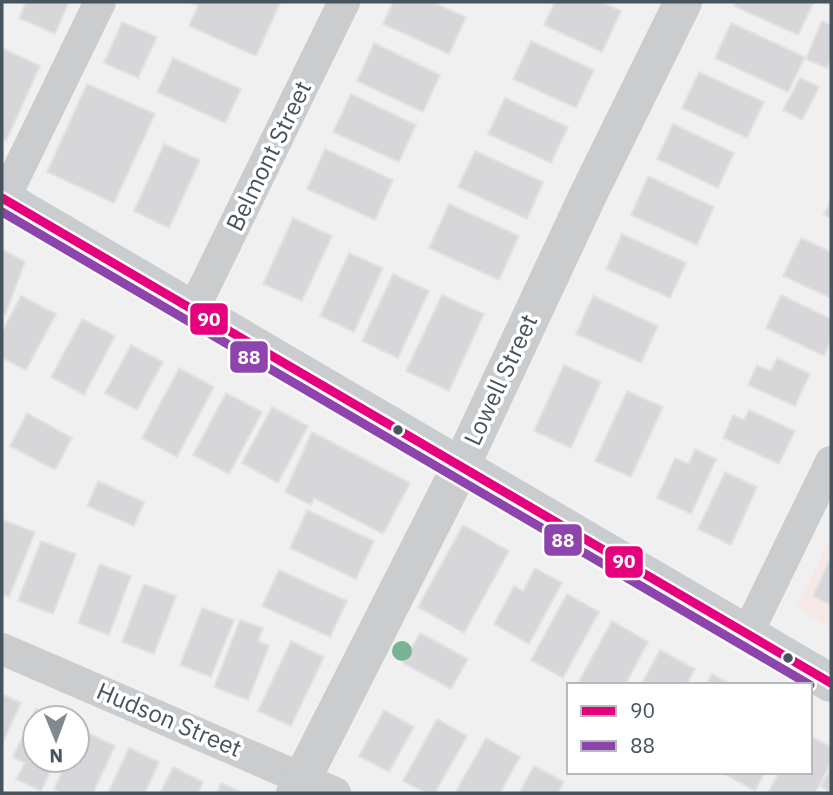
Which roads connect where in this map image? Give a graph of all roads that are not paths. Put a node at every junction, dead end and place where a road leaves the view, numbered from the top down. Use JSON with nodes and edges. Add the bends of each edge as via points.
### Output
{"nodes":[{"id":1,"x":100,"y":2,"type":"edge"},
{"id":2,"x":344,"y":2,"type":"edge"},
{"id":3,"x":683,"y":2,"type":"edge"},
{"id":4,"x":3,"y":198,"type":"edge"},
{"id":5,"x":193,"y":310,"type":"junction"},
{"id":6,"x":831,"y":462,"type":"edge"},
{"id":7,"x":461,"y":466,"type":"junction"},
{"id":8,"x":747,"y":634,"type":"junction"},
{"id":9,"x":2,"y":649,"type":"edge"},
{"id":10,"x":831,"y":683,"type":"edge"},
{"id":11,"x":311,"y":788,"type":"edge"}],
"edges":[{"from":1,"to":4,"type":"street"},
{"from":2,"to":5,"type":"street","name":"Belmont Street"},
{"from":3,"to":7,"type":"street","name":"Lowell Street"},
{"from":4,"to":5,"type":"main road"},
{"from":5,"to":7,"type":"main road"},
{"from":6,"to":8,"type":"street"},
{"from":7,"to":8,"type":"main road"},
{"from":7,"to":11,"type":"street","name":"Lowell Street"},
{"from":8,"to":10,"type":"main road"},
{"from":9,"to":11,"type":"street","name":"Hudson Street"}]}
